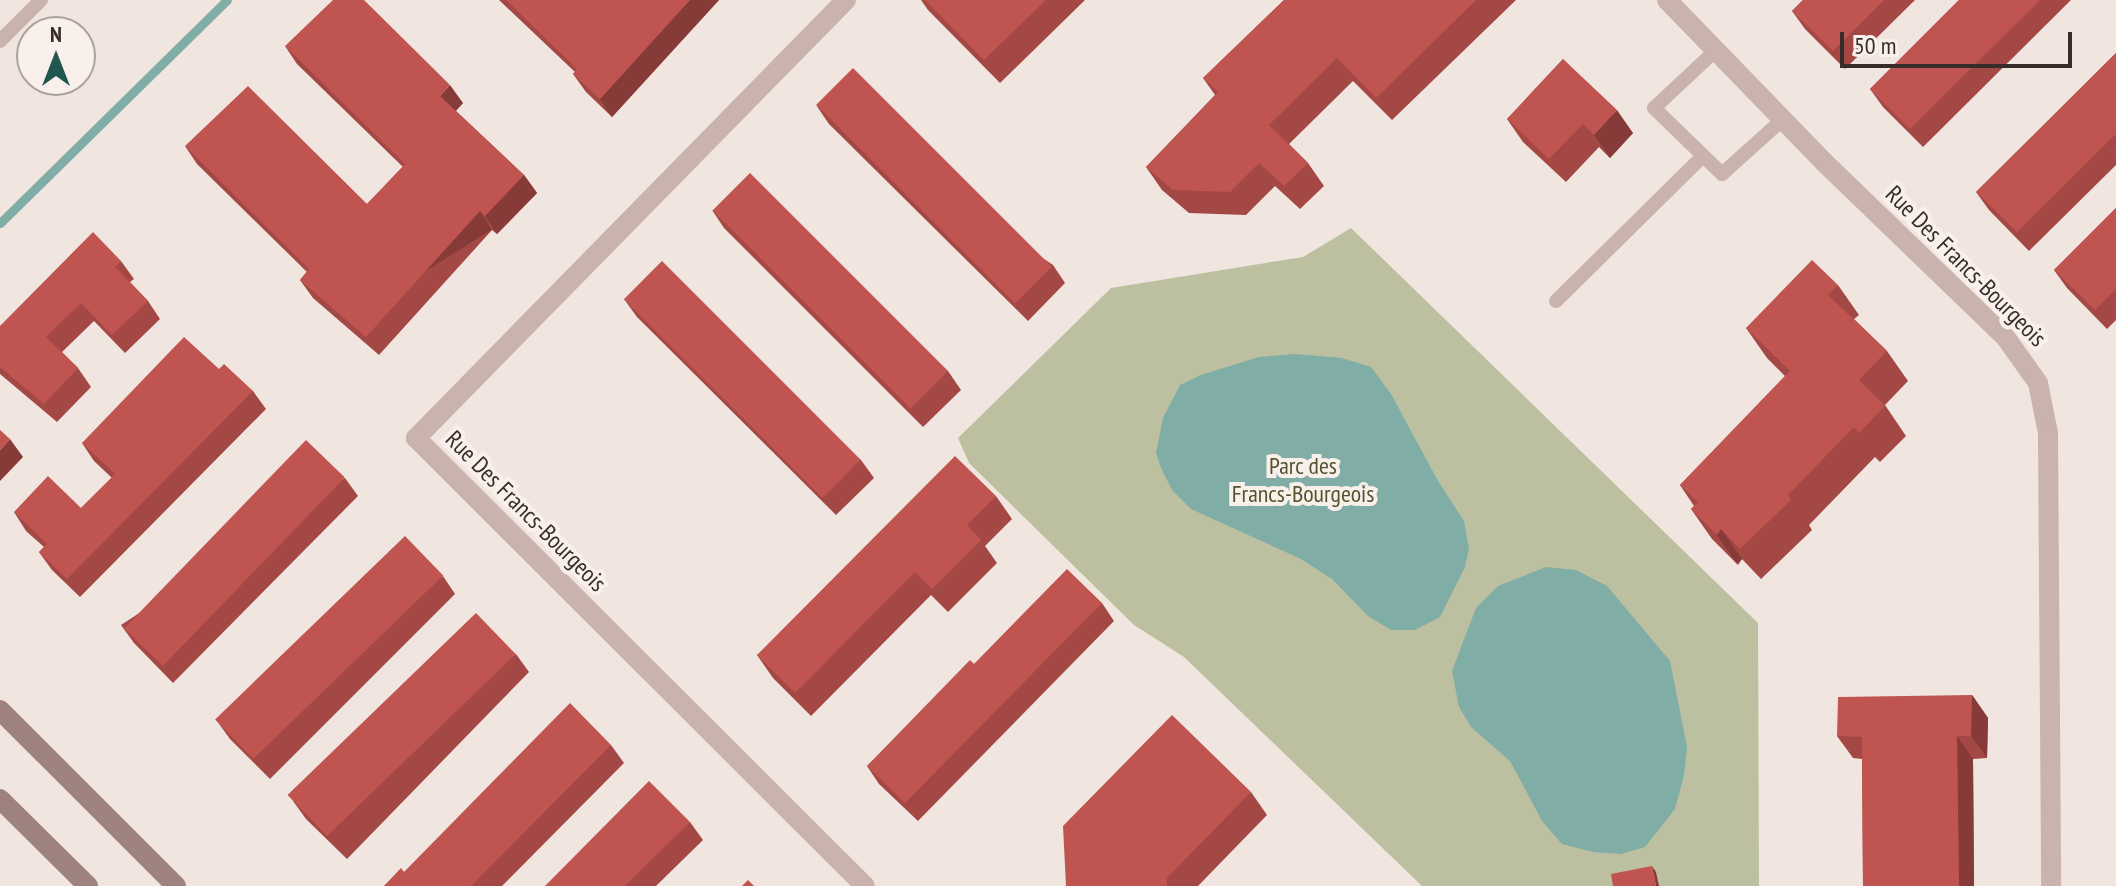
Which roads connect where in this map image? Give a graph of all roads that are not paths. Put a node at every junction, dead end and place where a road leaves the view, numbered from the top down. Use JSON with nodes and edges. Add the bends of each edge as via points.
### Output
{"nodes":[{"id":1,"x":41,"y":0,"type":"edge"},
{"id":2,"x":846,"y":0,"type":"edge"},
{"id":3,"x":1667,"y":0,"type":"edge"},
{"id":4,"x":0,"y":41,"type":"edge"},
{"id":5,"x":1716,"y":50,"type":"junction"},
{"id":6,"x":1783,"y":119,"type":"junction"},
{"id":7,"x":1703,"y":156,"type":"junction"},
{"id":8,"x":1556,"y":301,"type":"dead end"},
{"id":9,"x":0,"y":710,"type":"edge"},
{"id":10,"x":0,"y":799,"type":"edge"},
{"id":11,"x":88,"y":886,"type":"edge"},
{"id":12,"x":176,"y":886,"type":"edge"},
{"id":13,"x":865,"y":886,"type":"edge"},
{"id":14,"x":2051,"y":886,"type":"edge"}],
"edges":[{"from":1,"to":4,"type":"lane"},
{"from":2,"to":13,"type":"street","name":"Rue Des Francs-Bourgeois","via":[[416,438]]},
{"from":3,"to":5,"type":"street","name":"Rue Des Francs-Bourgeois"},
{"from":5,"to":6,"type":"street","name":"Rue Des Francs-Bourgeois"},
{"from":5,"to":7,"type":"lane","via":[[1654,108]]},
{"from":6,"to":7,"type":"lane","via":[[1722,174]]},
{"from":6,"to":14,"type":"street","name":"Rue Des Francs-Bourgeois","via":[[2006,338],[2031,368],[2044,397],[2049,452]]},
{"from":7,"to":8,"type":"lane"},
{"from":9,"to":12,"type":"street"},
{"from":10,"to":11,"type":"street"}]}
